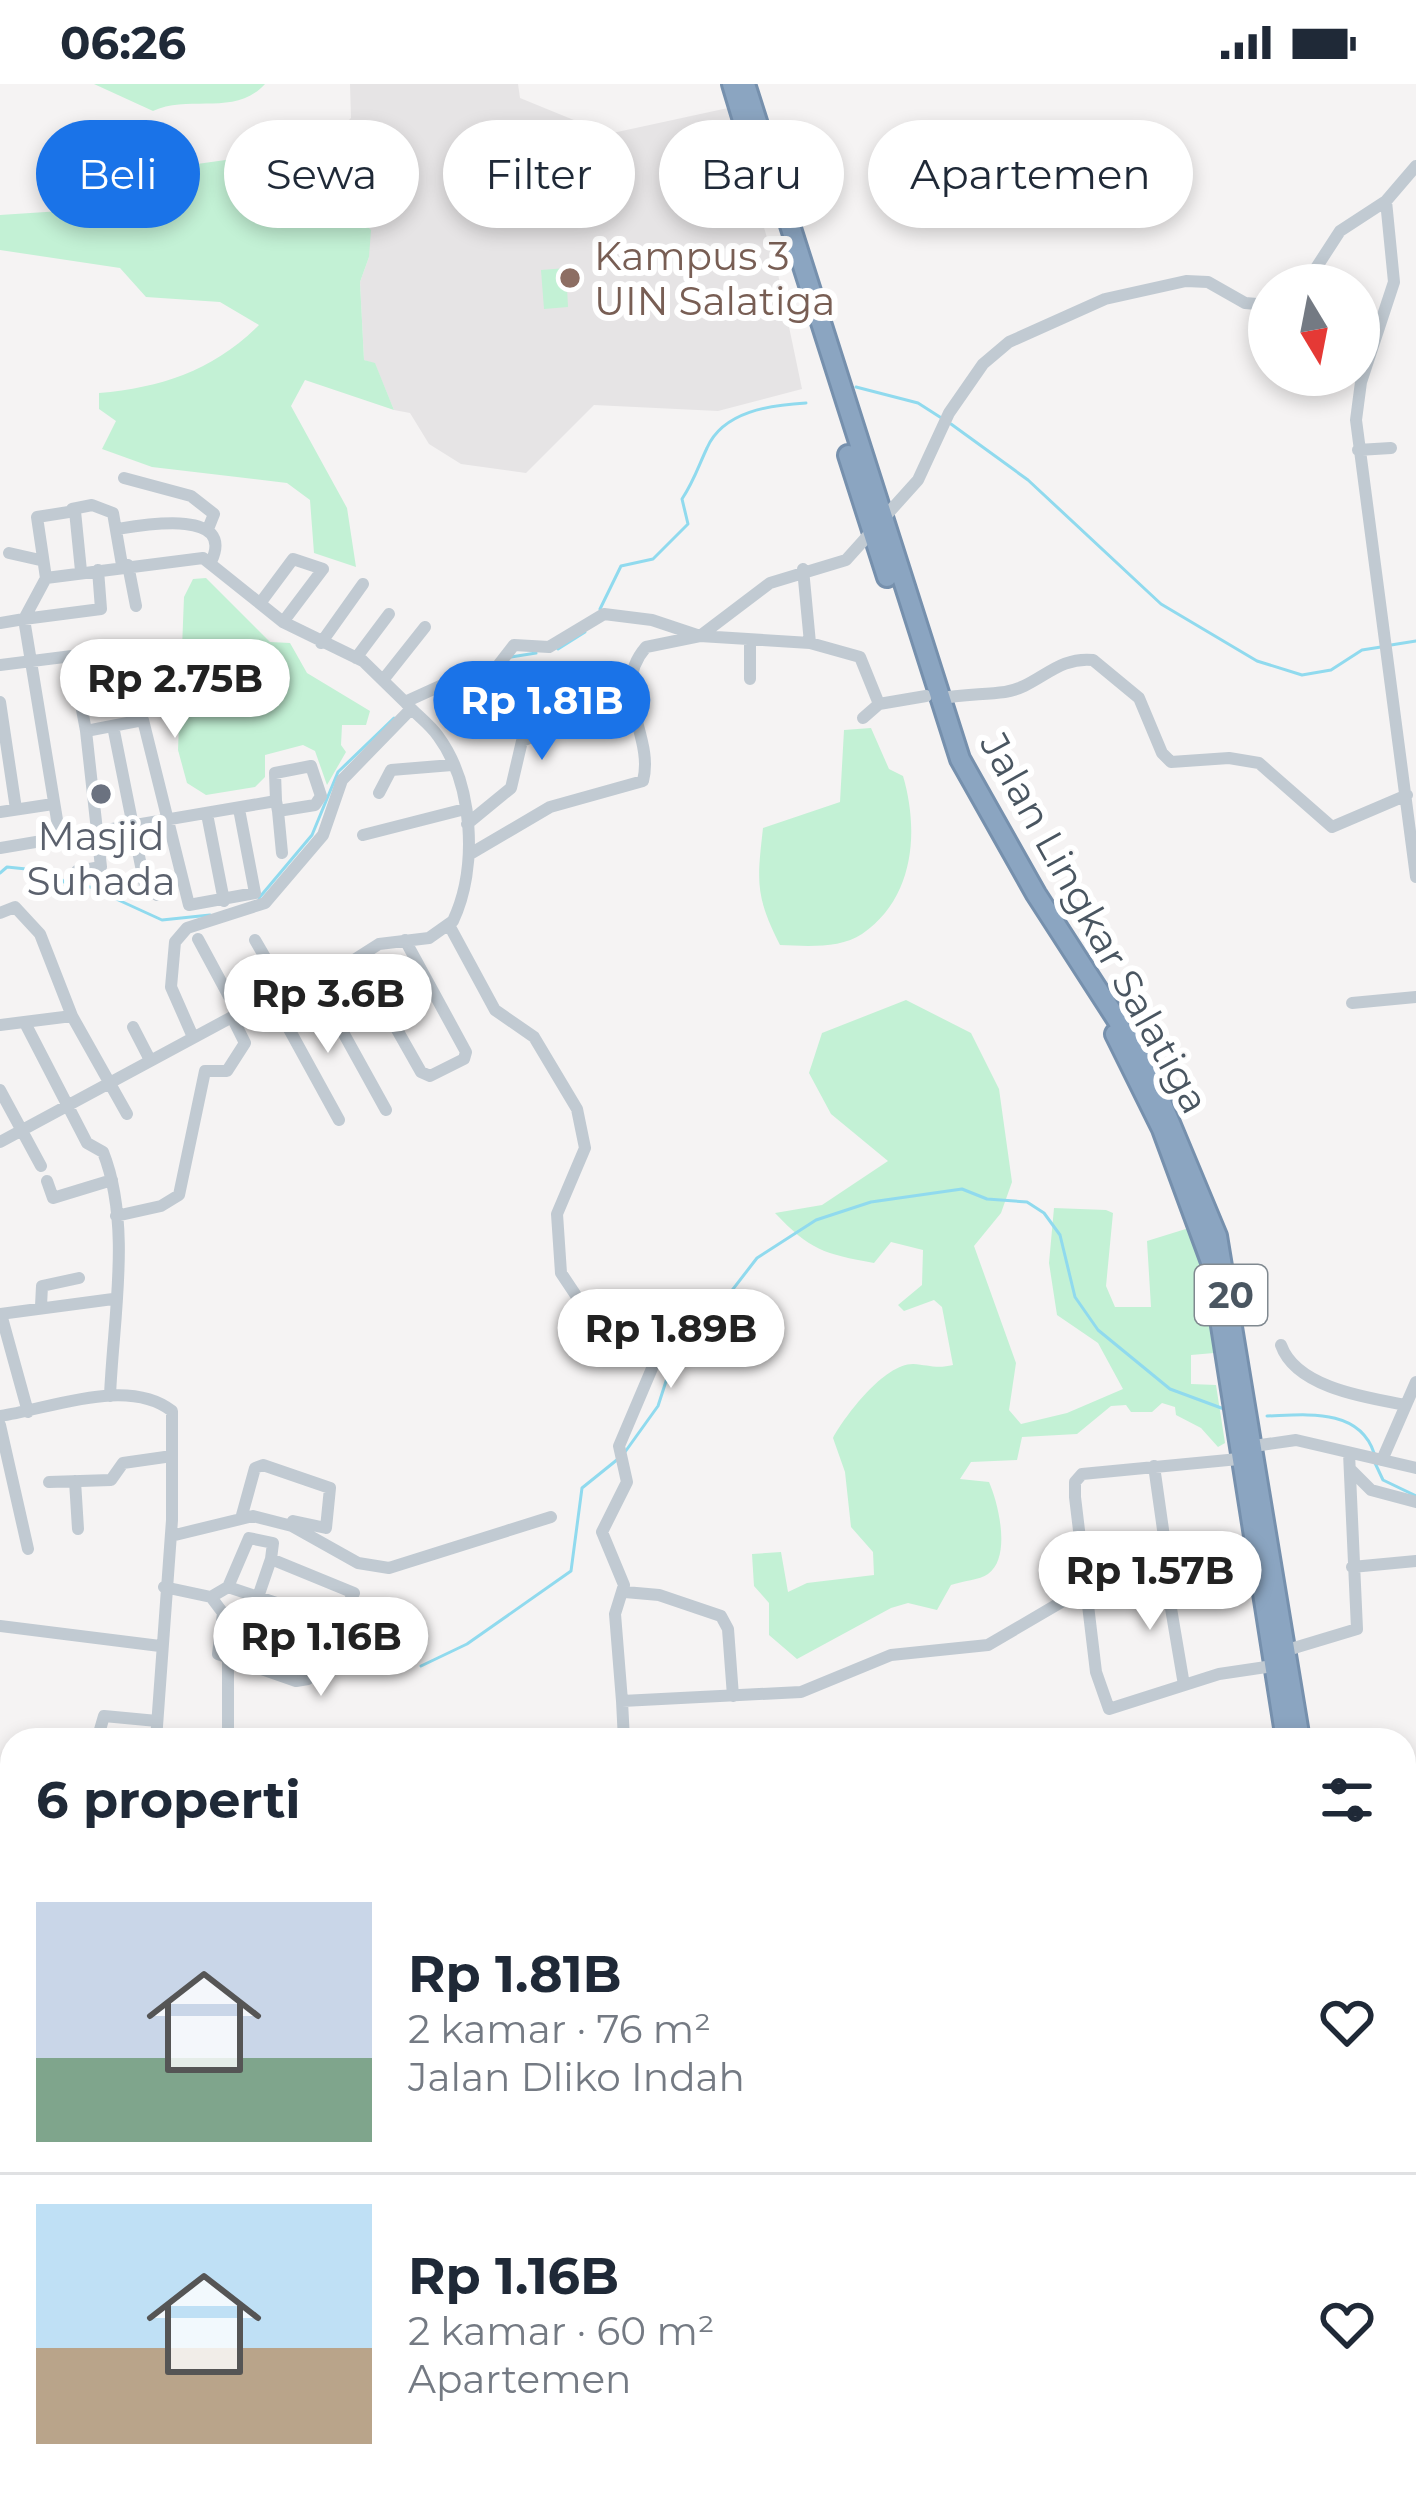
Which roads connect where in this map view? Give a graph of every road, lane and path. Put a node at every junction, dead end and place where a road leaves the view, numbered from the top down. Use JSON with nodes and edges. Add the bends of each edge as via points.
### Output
{"nodes":[{"id":1,"x":732,"y":84,"type":"edge"},
{"id":2,"x":745,"y":84,"type":"edge"},
{"id":3,"x":1416,"y":166,"type":"edge"},
{"id":4,"x":1386,"y":201,"type":"junction"},
{"id":5,"x":1319,"y":264,"type":"edge"},
{"id":6,"x":1248,"y":303,"type":"edge"},
{"id":7,"x":1391,"y":448,"type":"dead end"},
{"id":8,"x":1358,"y":450,"type":"junction"},
{"id":9,"x":124,"y":478,"type":"dead end"},
{"id":10,"x":72,"y":509,"type":"junction"},
{"id":11,"x":876,"y":526,"type":"junction"},
{"id":12,"x":117,"y":529,"type":"junction"},
{"id":13,"x":208,"y":530,"type":"junction"},
{"id":14,"x":9,"y":553,"type":"dead end"},
{"id":15,"x":40,"y":560,"type":"junction"},
{"id":16,"x":211,"y":562,"type":"junction"},
{"id":17,"x":125,"y":565,"type":"junction"},
{"id":18,"x":803,"y":569,"type":"junction"},
{"id":19,"x":98,"y":571,"type":"junction"},
{"id":20,"x":81,"y":572,"type":"junction"},
{"id":21,"x":46,"y":578,"type":"junction"},
{"id":22,"x":363,"y":584,"type":"dead end"},
{"id":23,"x":261,"y":602,"type":"junction"},
{"id":24,"x":136,"y":606,"type":"dead end"},
{"id":25,"x":389,"y":614,"type":"dead end"},
{"id":26,"x":24,"y":619,"type":"junction"},
{"id":27,"x":283,"y":622,"type":"junction"},
{"id":28,"x":0,"y":623,"type":"edge"},
{"id":29,"x":424,"y":627,"type":"dead end"},
{"id":30,"x":700,"y":636,"type":"junction"},
{"id":31,"x":750,"y":640,"type":"junction"},
{"id":32,"x":321,"y":643,"type":"junction"},
{"id":33,"x":810,"y":643,"type":"junction"},
{"id":34,"x":356,"y":658,"type":"junction"},
{"id":35,"x":31,"y":660,"type":"junction"},
{"id":36,"x":0,"y":665,"type":"edge"},
{"id":37,"x":383,"y":680,"type":"junction"},
{"id":38,"x":750,"y":680,"type":"dead end"},
{"id":39,"x":932,"y":698,"type":"junction"},
{"id":40,"x":627,"y":701,"type":"junction"},
{"id":41,"x":0,"y":702,"type":"edge"},
{"id":42,"x":879,"y":704,"type":"junction"},
{"id":43,"x":408,"y":705,"type":"junction"},
{"id":44,"x":863,"y":718,"type":"dead end"},
{"id":45,"x":113,"y":726,"type":"junction"},
{"id":46,"x":86,"y":731,"type":"junction"},
{"id":47,"x":452,"y":765,"type":"junction"},
{"id":48,"x":379,"y":793,"type":"dead end"},
{"id":49,"x":1407,"y":795,"type":"junction"},
{"id":50,"x":53,"y":803,"type":"junction"},
{"id":51,"x":277,"y":806,"type":"junction"},
{"id":52,"x":16,"y":809,"type":"junction"},
{"id":53,"x":239,"y":809,"type":"junction"},
{"id":54,"x":0,"y":812,"type":"edge"},
{"id":55,"x":207,"y":814,"type":"junction"},
{"id":56,"x":466,"y":816,"type":"junction"},
{"id":57,"x":169,"y":820,"type":"junction"},
{"id":58,"x":136,"y":825,"type":"junction"},
{"id":59,"x":97,"y":832,"type":"junction"},
{"id":60,"x":363,"y":835,"type":"dead end"},
{"id":61,"x":59,"y":838,"type":"junction"},
{"id":62,"x":0,"y":848,"type":"edge"},
{"id":63,"x":282,"y":853,"type":"dead end"},
{"id":64,"x":470,"y":854,"type":"junction"},
{"id":65,"x":77,"y":871,"type":"dead end"},
{"id":66,"x":1416,"y":877,"type":"edge"},
{"id":67,"x":158,"y":895,"type":"dead end"},
{"id":68,"x":224,"y":901,"type":"junction"},
{"id":69,"x":3,"y":910,"type":"edge"},
{"id":70,"x":187,"y":920,"type":"junction"},
{"id":71,"x":449,"y":926,"type":"junction"},
{"id":72,"x":255,"y":940,"type":"dead end"},
{"id":73,"x":405,"y":940,"type":"junction"},
{"id":74,"x":357,"y":959,"type":"junction"},
{"id":75,"x":313,"y":978,"type":"junction"},
{"id":76,"x":278,"y":994,"type":"junction"},
{"id":77,"x":1416,"y":997,"type":"edge"},
{"id":78,"x":1352,"y":1003,"type":"dead end"},
{"id":79,"x":72,"y":1016,"type":"junction"},
{"id":80,"x":235,"y":1016,"type":"junction"},
{"id":81,"x":25,"y":1023,"type":"junction"},
{"id":82,"x":0,"y":1025,"type":"edge"},
{"id":83,"x":134,"y":1027,"type":"dead end"},
{"id":84,"x":193,"y":1037,"type":"junction"},
{"id":85,"x":150,"y":1060,"type":"junction"},
{"id":86,"x":110,"y":1082,"type":"junction"},
{"id":87,"x":0,"y":1090,"type":"edge"},
{"id":88,"x":67,"y":1105,"type":"junction"},
{"id":89,"x":386,"y":1110,"type":"dead end"},
{"id":90,"x":127,"y":1114,"type":"dead end"},
{"id":91,"x":339,"y":1120,"type":"dead end"},
{"id":92,"x":22,"y":1130,"type":"junction"},
{"id":93,"x":0,"y":1142,"type":"edge"},
{"id":94,"x":41,"y":1166,"type":"dead end"},
{"id":95,"x":112,"y":1180,"type":"junction"},
{"id":96,"x":47,"y":1181,"type":"dead end"},
{"id":97,"x":116,"y":1216,"type":"junction"},
{"id":98,"x":80,"y":1278,"type":"dead end"},
{"id":99,"x":113,"y":1299,"type":"junction"},
{"id":100,"x":41,"y":1306,"type":"junction"},
{"id":101,"x":1,"y":1314,"type":"edge"},
{"id":102,"x":1282,"y":1345,"type":"dead end"},
{"id":103,"x":1416,"y":1382,"type":"edge"},
{"id":104,"x":110,"y":1396,"type":"junction"},
{"id":105,"x":1406,"y":1405,"type":"junction"},
{"id":106,"x":28,"y":1412,"type":"junction"},
{"id":107,"x":0,"y":1420,"type":"edge"},
{"id":108,"x":1349,"y":1453,"type":"junction"},
{"id":109,"x":1250,"y":1454,"type":"junction"},
{"id":110,"x":172,"y":1456,"type":"junction"},
{"id":111,"x":1376,"y":1459,"type":"junction"},
{"id":112,"x":1154,"y":1466,"type":"junction"},
{"id":113,"x":1350,"y":1468,"type":"junction"},
{"id":114,"x":1416,"y":1468,"type":"edge"},
{"id":115,"x":75,"y":1481,"type":"junction"},
{"id":116,"x":49,"y":1482,"type":"dead end"},
{"id":117,"x":1416,"y":1502,"type":"edge"},
{"id":118,"x":244,"y":1512,"type":"junction"},
{"id":119,"x":551,"y":1517,"type":"dead end"},
{"id":120,"x":78,"y":1529,"type":"dead end"},
{"id":121,"x":171,"y":1535,"type":"junction"},
{"id":122,"x":28,"y":1549,"type":"dead end"},
{"id":123,"x":271,"y":1558,"type":"junction"},
{"id":124,"x":1256,"y":1558,"type":"junction"},
{"id":125,"x":1416,"y":1561,"type":"edge"},
{"id":126,"x":1352,"y":1567,"type":"junction"},
{"id":127,"x":1167,"y":1573,"type":"junction"},
{"id":128,"x":164,"y":1587,"type":"junction"},
{"id":129,"x":228,"y":1587,"type":"junction"},
{"id":130,"x":1087,"y":1587,"type":"junction"},
{"id":131,"x":625,"y":1592,"type":"junction"},
{"id":132,"x":259,"y":1594,"type":"junction"},
{"id":133,"x":211,"y":1598,"type":"junction"},
{"id":134,"x":223,"y":1613,"type":"junction"},
{"id":135,"x":0,"y":1626,"type":"edge"},
{"id":136,"x":160,"y":1646,"type":"junction"},
{"id":137,"x":228,"y":1658,"type":"junction"},
{"id":138,"x":1278,"y":1659,"type":"junction"},
{"id":139,"x":1184,"y":1684,"type":"junction"},
{"id":140,"x":733,"y":1696,"type":"junction"},
{"id":141,"x":622,"y":1701,"type":"junction"},
{"id":142,"x":157,"y":1721,"type":"junction"},
{"id":143,"x":101,"y":1728,"type":"edge"},
{"id":144,"x":157,"y":1728,"type":"edge"},
{"id":145,"x":228,"y":1728,"type":"edge"},
{"id":146,"x":623,"y":1728,"type":"edge"},
{"id":147,"x":1285,"y":1728,"type":"edge"},
{"id":148,"x":1297,"y":1728,"type":"edge"}],
"edges":[{"from":1,"to":11,"type":"highway","name":"Jalan Lingkar Salatiga","number":"20"},
{"from":2,"to":11,"type":"highway","name":"Jalan Lingkar Salatiga","number":"20"},
{"from":3,"to":4,"type":"street"},
{"from":4,"to":5,"type":"street","via":[[1340,231]]},
{"from":4,"to":8,"type":"street","via":[[1394,282],[1361,382]]},
{"from":6,"to":11,"type":"street","via":[[1197,280],[1105,298],[996,350],[949,413],[918,480]]},
{"from":7,"to":8,"type":"street"},
{"from":8,"to":49,"type":"street"},
{"from":9,"to":13,"type":"street","via":[[191,496],[214,514]]},
{"from":10,"to":12,"type":"street","via":[[109,510]]},
{"from":10,"to":15,"type":"street","via":[[38,514]]},
{"from":10,"to":20,"type":"street"},
{"from":11,"to":18,"type":"street","via":[[841,565]]},
{"from":11,"to":39,"type":"highway","name":"Jalan Lingkar Salatiga","number":"20"},
{"from":12,"to":13,"type":"street","via":[[174,521]]},
{"from":12,"to":17,"type":"street"},
{"from":13,"to":16,"type":"street","via":[[216,546]]},
{"from":14,"to":15,"type":"street"},
{"from":15,"to":21,"type":"street"},
{"from":16,"to":17,"type":"street","via":[[191,556]]},
{"from":16,"to":23,"type":"street"},
{"from":17,"to":19,"type":"street"},
{"from":17,"to":24,"type":"street"},
{"from":18,"to":30,"type":"street","via":[[755,592]]},
{"from":18,"to":33,"type":"street"},
{"from":19,"to":20,"type":"street"},
{"from":19,"to":26,"type":"street","via":[[101,609]]},
{"from":20,"to":21,"type":"street"},
{"from":21,"to":26,"type":"street"},
{"from":22,"to":32,"type":"street"},
{"from":23,"to":27,"type":"street"},
{"from":23,"to":27,"type":"street","via":[[293,560],[322,569]]},
{"from":25,"to":34,"type":"street"},
{"from":26,"to":28,"type":"street"},
{"from":26,"to":35,"type":"street"},
{"from":27,"to":32,"type":"street"},
{"from":29,"to":37,"type":"street"},
{"from":30,"to":31,"type":"street"},
{"from":30,"to":40,"type":"street","via":[[646,647]]},
{"from":30,"to":43,"type":"street","via":[[652,620],[594,617],[549,646],[514,645],[490,676],[441,684]]},
{"from":31,"to":33,"type":"street"},
{"from":31,"to":38,"type":"street"},
{"from":32,"to":34,"type":"street"},
{"from":33,"to":42,"type":"street","via":[[860,658]]},
{"from":34,"to":37,"type":"street"},
{"from":35,"to":36,"type":"street"},
{"from":35,"to":46,"type":"street","via":[[74,658]]},
{"from":35,"to":50,"type":"street"},
{"from":37,"to":43,"type":"street"},
{"from":39,"to":42,"type":"street"},
{"from":39,"to":49,"type":"street","via":[[1012,690],[1060,663],[1088,659],[1139,698],[1171,762],[1259,763],[1334,827]]},
{"from":39,"to":109,"type":"highway","name":"Jalan Lingkar Salatiga","number":"20","via":[[982,826],[1122,1035],[1162,1129],[1227,1318]]},
{"from":40,"to":56,"type":"street","via":[[522,741],[511,788]]},
{"from":40,"to":64,"type":"street","via":[[645,748],[642,782],[550,807]]},
{"from":41,"to":52,"type":"street"},
{"from":42,"to":44,"type":"street"},
{"from":43,"to":47,"type":"street"},
{"from":43,"to":70,"type":"street","via":[[342,780],[322,835],[265,903]]},
{"from":45,"to":46,"type":"street"},
{"from":45,"to":57,"type":"street","via":[[143,720]]},
{"from":45,"to":58,"type":"street"},
{"from":46,"to":59,"type":"street"},
{"from":47,"to":48,"type":"street","via":[[391,770]]},
{"from":47,"to":56,"type":"street"},
{"from":49,"to":66,"type":"street"},
{"from":50,"to":52,"type":"street"},
{"from":50,"to":61,"type":"street"},
{"from":51,"to":51,"type":"street","via":[[275,773],[311,766],[320,788],[315,805]]},
{"from":51,"to":53,"type":"street"},
{"from":51,"to":63,"type":"street"},
{"from":52,"to":54,"type":"street"},
{"from":53,"to":55,"type":"street"},
{"from":53,"to":68,"type":"street","via":[[256,890]]},
{"from":55,"to":57,"type":"street"},
{"from":55,"to":68,"type":"street"},
{"from":56,"to":60,"type":"street"},
{"from":56,"to":64,"type":"street"},
{"from":57,"to":58,"type":"street"},
{"from":57,"to":70,"type":"street"},
{"from":58,"to":59,"type":"street"},
{"from":58,"to":67,"type":"street","via":[[146,886]]},
{"from":59,"to":61,"type":"street"},
{"from":59,"to":65,"type":"street","via":[[101,867]]},
{"from":61,"to":62,"type":"street"},
{"from":64,"to":71,"type":"street"},
{"from":68,"to":70,"type":"street"},
{"from":69,"to":79,"type":"street","via":[[15,907],[35,927]]},
{"from":70,"to":80,"type":"street"},
{"from":70,"to":84,"type":"street","via":[[170,984]]},
{"from":71,"to":73,"type":"street"},
{"from":71,"to":131,"type":"street","via":[[496,1010],[534,1036],[575,1102],[585,1148],[557,1214],[561,1273],[584,1312],[635,1342],[653,1368],[621,1456],[626,1484],[602,1532]]},
{"from":72,"to":76,"type":"street"},
{"from":73,"to":74,"type":"street"},
{"from":73,"to":74,"type":"street","via":[[466,1052],[430,1076]]},
{"from":74,"to":75,"type":"street"},
{"from":75,"to":76,"type":"street"},
{"from":75,"to":89,"type":"street"},
{"from":76,"to":80,"type":"street"},
{"from":76,"to":91,"type":"street"},
{"from":77,"to":78,"type":"street"},
{"from":79,"to":81,"type":"street"},
{"from":79,"to":86,"type":"street"},
{"from":80,"to":84,"type":"street"},
{"from":80,"to":97,"type":"street","via":[[245,1043],[227,1071],[205,1071],[178,1195]]},
{"from":81,"to":82,"type":"street"},
{"from":81,"to":88,"type":"street"},
{"from":83,"to":85,"type":"street"},
{"from":84,"to":85,"type":"street"},
{"from":85,"to":86,"type":"street"},
{"from":86,"to":88,"type":"street"},
{"from":86,"to":90,"type":"street"},
{"from":87,"to":92,"type":"street"},
{"from":88,"to":92,"type":"street"},
{"from":88,"to":95,"type":"street","via":[[88,1145],[103,1152]]},
{"from":92,"to":93,"type":"street"},
{"from":92,"to":94,"type":"street"},
{"from":95,"to":96,"type":"street","via":[[53,1198]]},
{"from":95,"to":97,"type":"street"},
{"from":97,"to":99,"type":"street"},
{"from":98,"to":100,"type":"street","via":[[42,1286]]},
{"from":99,"to":100,"type":"street"},
{"from":99,"to":104,"type":"street"},
{"from":100,"to":101,"type":"street"},
{"from":101,"to":106,"type":"street"},
{"from":102,"to":105,"type":"street","via":[[1340,1390]]},
{"from":103,"to":105,"type":"street"},
{"from":104,"to":106,"type":"street"},
{"from":104,"to":110,"type":"street","via":[[171,1409]]},
{"from":105,"to":111,"type":"street"},
{"from":106,"to":107,"type":"street"},
{"from":107,"to":122,"type":"street"},
{"from":108,"to":109,"type":"street","via":[[1297,1440]]},
{"from":108,"to":111,"type":"street"},
{"from":108,"to":113,"type":"street"},
{"from":109,"to":112,"type":"street"},
{"from":109,"to":124,"type":"highway","name":"Jalan Lingkar Salatiga","number":"20"},
{"from":109,"to":138,"type":"highway","name":"Jalan Lingkar Salatiga","number":"20"},
{"from":110,"to":115,"type":"street","via":[[123,1463],[115,1479]]},
{"from":110,"to":121,"type":"street"},
{"from":111,"to":114,"type":"street"},
{"from":112,"to":127,"type":"street"},
{"from":112,"to":130,"type":"street","via":[[1076,1478]]},
{"from":113,"to":117,"type":"street","via":[[1371,1490]]},
{"from":113,"to":126,"type":"street"},
{"from":115,"to":116,"type":"street"},
{"from":115,"to":120,"type":"street"},
{"from":118,"to":118,"type":"street","via":[[324,1529],[331,1490],[259,1465]]},
{"from":118,"to":119,"type":"street","via":[[292,1526],[341,1556],[389,1568]]},
{"from":118,"to":121,"type":"street"},
{"from":121,"to":128,"type":"street"},
{"from":123,"to":129,"type":"street","via":[[273,1544],[246,1539]]},
{"from":123,"to":132,"type":"street"},
{"from":123,"to":132,"type":"street","via":[[354,1593],[337,1622]]},
{"from":124,"to":127,"type":"street"},
{"from":124,"to":138,"type":"highway","name":"Jalan Lingkar Salatiga","number":"20"},
{"from":125,"to":126,"type":"street"},
{"from":126,"to":138,"type":"street","via":[[1354,1633]]},
{"from":127,"to":130,"type":"street"},
{"from":127,"to":139,"type":"street"},
{"from":128,"to":133,"type":"street"},
{"from":128,"to":136,"type":"street"},
{"from":129,"to":132,"type":"street"},
{"from":129,"to":133,"type":"street"},
{"from":130,"to":139,"type":"street","via":[[1108,1709]]},
{"from":130,"to":140,"type":"street","via":[[988,1645],[909,1651],[801,1692]]},
{"from":131,"to":140,"type":"street","via":[[721,1616]]},
{"from":131,"to":141,"type":"street","via":[[615,1615]]},
{"from":133,"to":134,"type":"street"},
{"from":134,"to":137,"type":"street","via":[[215,1651]]},
{"from":134,"to":137,"type":"street","via":[[266,1624],[324,1656],[300,1681]]},
{"from":135,"to":136,"type":"street"},
{"from":136,"to":142,"type":"street"},
{"from":137,"to":145,"type":"street"},
{"from":138,"to":139,"type":"street"},
{"from":138,"to":147,"type":"highway","name":"Jalan Lingkar Salatiga","number":"20"},
{"from":138,"to":148,"type":"highway","name":"Jalan Lingkar Salatiga","number":"20"},
{"from":140,"to":141,"type":"street"},
{"from":141,"to":146,"type":"street"},
{"from":142,"to":143,"type":"street","via":[[104,1717]]},
{"from":142,"to":144,"type":"street"}]}
